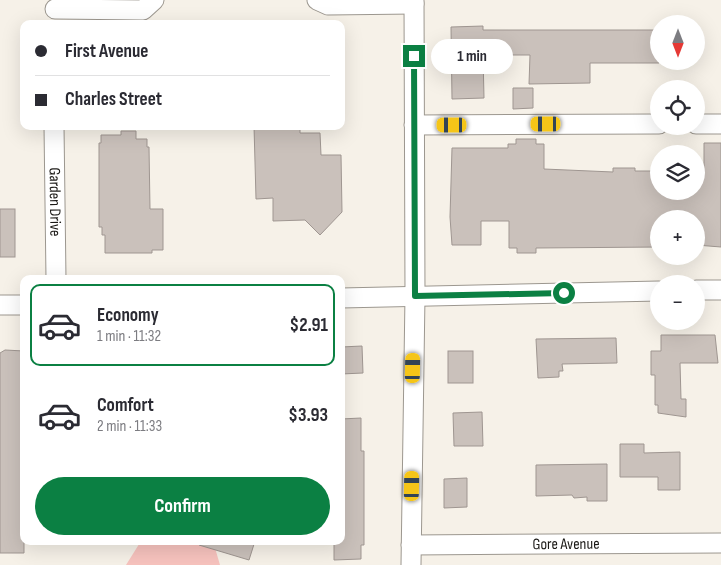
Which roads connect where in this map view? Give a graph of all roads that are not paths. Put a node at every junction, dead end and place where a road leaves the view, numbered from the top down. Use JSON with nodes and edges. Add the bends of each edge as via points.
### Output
{"nodes":[{"id":1,"x":154,"y":0,"type":"edge"},
{"id":2,"x":316,"y":0,"type":"edge"},
{"id":3,"x":414,"y":2,"type":"edge"},
{"id":4,"x":55,"y":11,"type":"edge"},
{"id":5,"x":650,"y":124,"type":"edge"},
{"id":6,"x":705,"y":124,"type":"edge"},
{"id":7,"x":721,"y":124,"type":"edge"},
{"id":8,"x":414,"y":125,"type":"junction"},
{"id":9,"x":54,"y":130,"type":"edge"},
{"id":10,"x":56,"y":275,"type":"edge"},
{"id":11,"x":705,"y":290,"type":"edge"},
{"id":12,"x":721,"y":290,"type":"edge"},
{"id":13,"x":650,"y":291,"type":"edge"},
{"id":14,"x":415,"y":296,"type":"junction"},
{"id":15,"x":345,"y":298,"type":"edge"},
{"id":16,"x":0,"y":305,"type":"edge"},
{"id":17,"x":20,"y":305,"type":"edge"},
{"id":18,"x":721,"y":542,"type":"edge"},
{"id":19,"x":411,"y":545,"type":"junction"},
{"id":20,"x":412,"y":565,"type":"edge"}],
"edges":[{"from":1,"to":4,"type":"street","via":[[143,10]]},
{"from":2,"to":3,"type":"street","via":[[328,5]]},
{"from":3,"to":8,"type":"street"},
{"from":5,"to":8,"type":"street"},
{"from":6,"to":7,"type":"street"},
{"from":8,"to":14,"type":"street"},
{"from":9,"to":10,"type":"street","name":"Garden Drive"},
{"from":11,"to":12,"type":"street"},
{"from":13,"to":14,"type":"street"},
{"from":14,"to":15,"type":"street"},
{"from":14,"to":19,"type":"street"},
{"from":16,"to":17,"type":"street"},
{"from":18,"to":19,"type":"street","name":"Gore Avenue"},
{"from":19,"to":20,"type":"street"}]}
